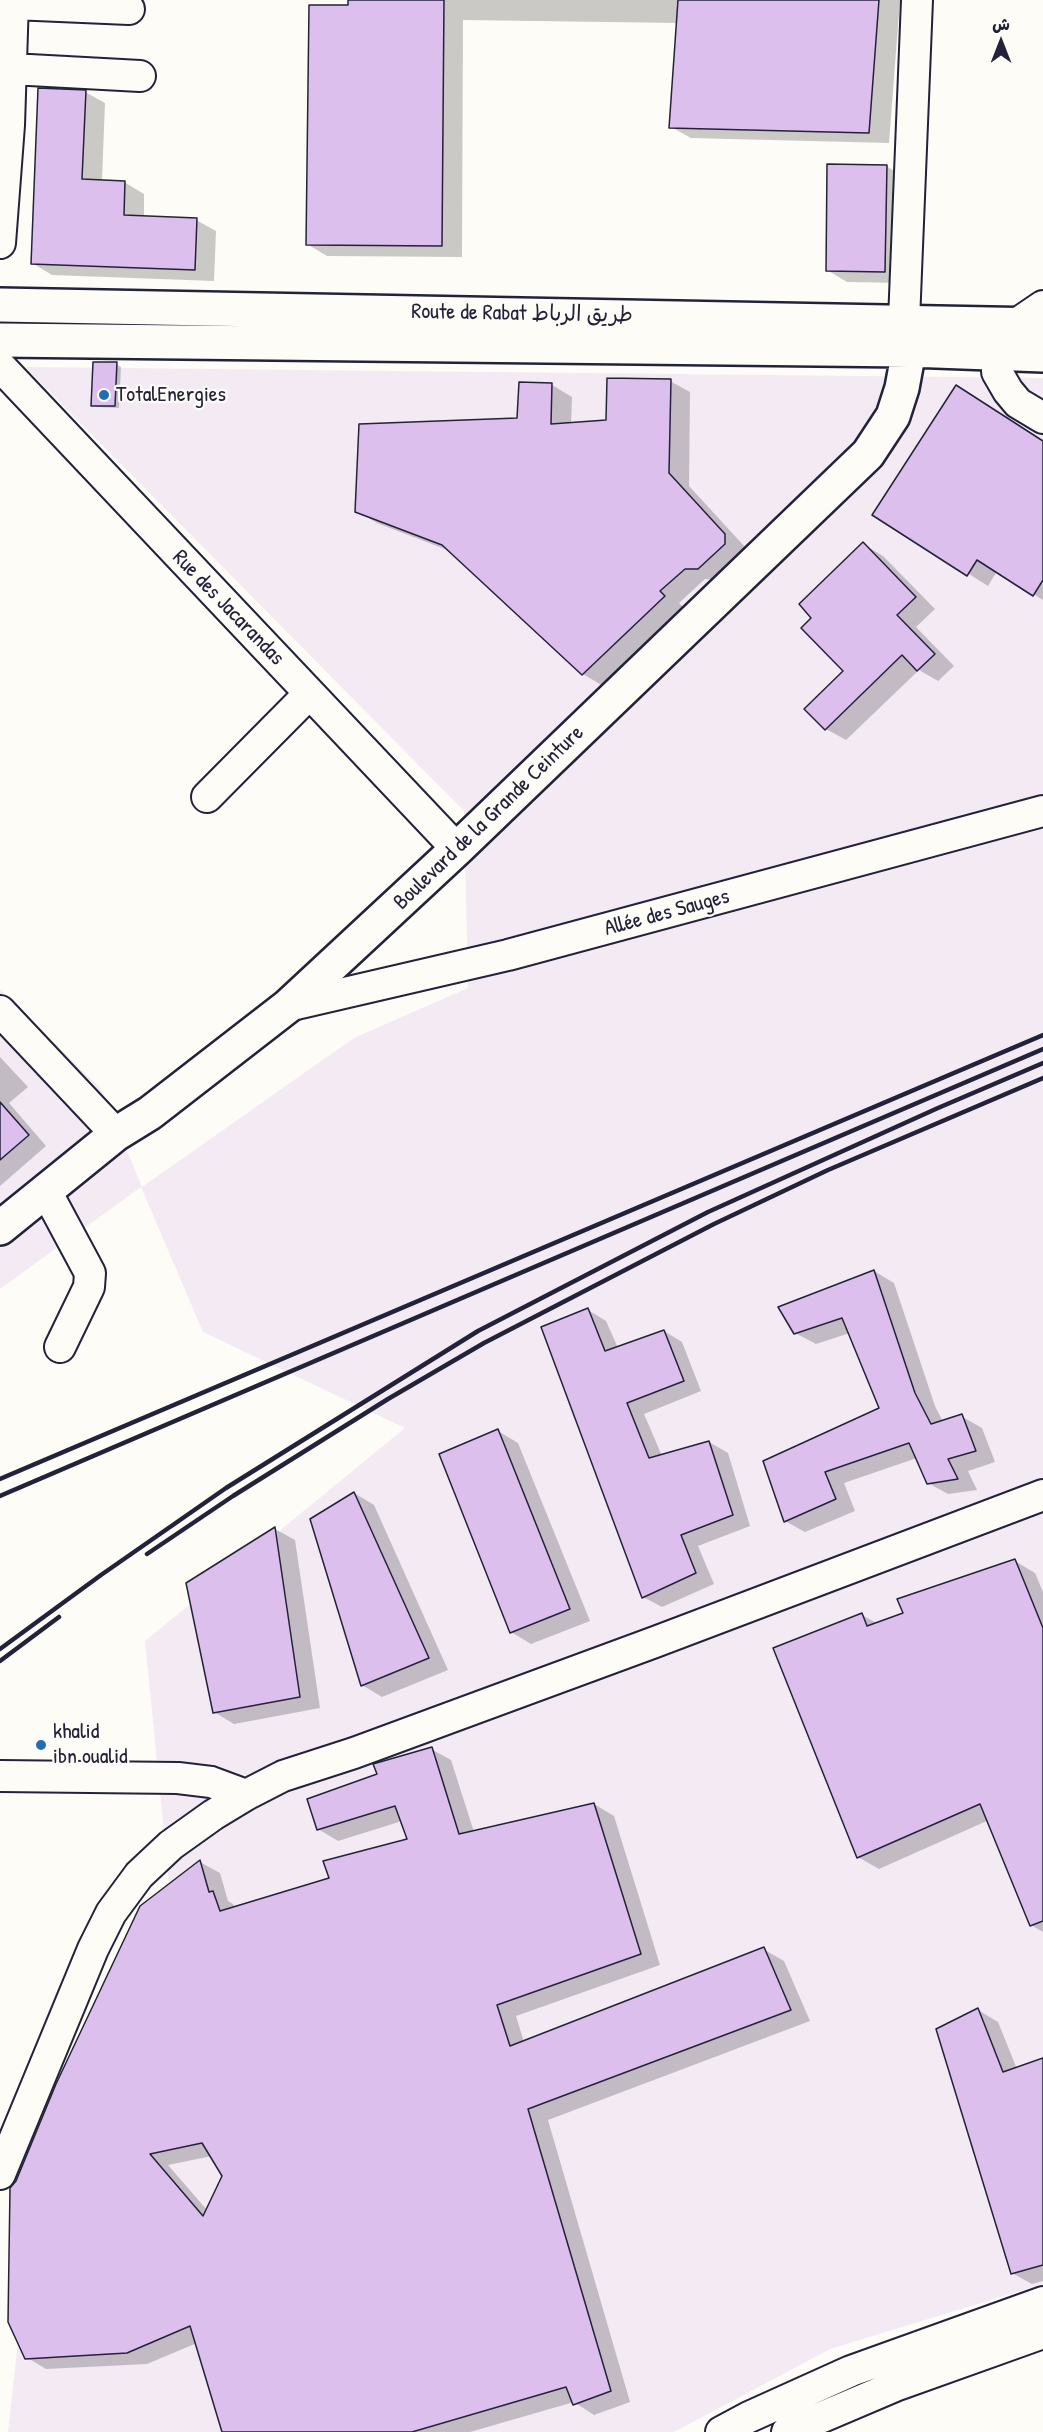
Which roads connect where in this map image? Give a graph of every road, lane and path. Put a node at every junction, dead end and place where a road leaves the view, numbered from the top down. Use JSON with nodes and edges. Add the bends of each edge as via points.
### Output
{"nodes":[{"id":1,"x":917,"y":0,"type":"edge"},
{"id":2,"x":13,"y":2,"type":"edge"},
{"id":3,"x":129,"y":9,"type":"dead end"},
{"id":4,"x":11,"y":69,"type":"junction"},
{"id":5,"x":140,"y":76,"type":"dead end"},
{"id":6,"x":0,"y":243,"type":"edge"},
{"id":7,"x":0,"y":305,"type":"edge"},
{"id":8,"x":1043,"y":306,"type":"edge"},
{"id":9,"x":1029,"y":325,"type":"edge"},
{"id":10,"x":907,"y":335,"type":"junction"},
{"id":11,"x":0,"y":340,"type":"edge"},
{"id":12,"x":997,"y":353,"type":"junction"},
{"id":13,"x":1043,"y":355,"type":"edge"},
{"id":14,"x":0,"y":366,"type":"edge"},
{"id":15,"x":1043,"y":418,"type":"edge"},
{"id":16,"x":309,"y":694,"type":"junction"},
{"id":17,"x":207,"y":797,"type":"dead end"},
{"id":18,"x":1043,"y":811,"type":"edge"},
{"id":19,"x":457,"y":849,"type":"junction"},
{"id":20,"x":288,"y":1006,"type":"junction"},
{"id":21,"x":0,"y":1011,"type":"edge"},
{"id":22,"x":116,"y":1134,"type":"junction"},
{"id":23,"x":46,"y":1191,"type":"junction"},
{"id":24,"x":0,"y":1228,"type":"edge"},
{"id":25,"x":60,"y":1347,"type":"dead end"},
{"id":26,"x":1043,"y":1495,"type":"edge"},
{"id":27,"x":0,"y":1776,"type":"edge"},
{"id":28,"x":246,"y":1795,"type":"junction"},
{"id":29,"x":0,"y":2174,"type":"edge"},
{"id":30,"x":1043,"y":2302,"type":"edge"},
{"id":31,"x":1043,"y":2333,"type":"edge"},
{"id":32,"x":721,"y":2432,"type":"edge"},
{"id":33,"x":787,"y":2432,"type":"edge"}],
"edges":[{"from":1,"to":10,"type":"street"},
{"from":2,"to":3,"type":"street"},
{"from":2,"to":4,"type":"street"},
{"from":4,"to":5,"type":"street"},
{"from":4,"to":6,"type":"street"},
{"from":7,"to":10,"type":"main road","name":"Route de Rabat طريق الرباط"},
{"from":8,"to":9,"type":"street"},
{"from":9,"to":10,"type":"main road","name":"Route de Rabat طريق الرباط"},
{"from":9,"to":12,"type":"street"},
{"from":10,"to":11,"type":"main road","name":"Route de Rabat طريق الرباط"},
{"from":10,"to":12,"type":"main road","name":"Route de Rabat طريق الرباط"},
{"from":10,"to":19,"type":"main road","name":"Boulevard de la Grande Ceinture","via":[[902,388],[893,416],[868,454]]},
{"from":12,"to":13,"type":"main road","name":"Route de Rabat طريق الرباط"},
{"from":12,"to":15,"type":"street","via":[[998,372],[1008,391],[1018,403]]},
{"from":14,"to":16,"type":"street","name":"Rue des Jacarandas"},
{"from":16,"to":17,"type":"street"},
{"from":16,"to":19,"type":"street","name":"Rue des Jacarandas"},
{"from":18,"to":20,"type":"street","name":"Allée des Sauges","via":[[508,955]]},
{"from":19,"to":20,"type":"main road","name":"Boulevard de la Grande Ceinture"},
{"from":20,"to":22,"type":"main road","name":"Boulevard de la Grande Ceinture","via":[[150,1113]]},
{"from":21,"to":22,"type":"street"},
{"from":22,"to":23,"type":"main road","name":"Boulevard de la Grande Ceinture"},
{"from":23,"to":24,"type":"main road","name":"Boulevard de la Grande Ceinture"},
{"from":23,"to":25,"type":"street","via":[[90,1274],[89,1287]]},
{"from":26,"to":28,"type":"street","via":[[655,1642],[283,1776]]},
{"from":27,"to":28,"type":"street","via":[[178,1778],[211,1782]]},
{"from":28,"to":29,"type":"street","via":[[171,1845],[139,1875],[111,1913]]},
{"from":30,"to":32,"type":"street","via":[[851,2371]]},
{"from":31,"to":33,"type":"street","via":[[887,2390]]}]}
